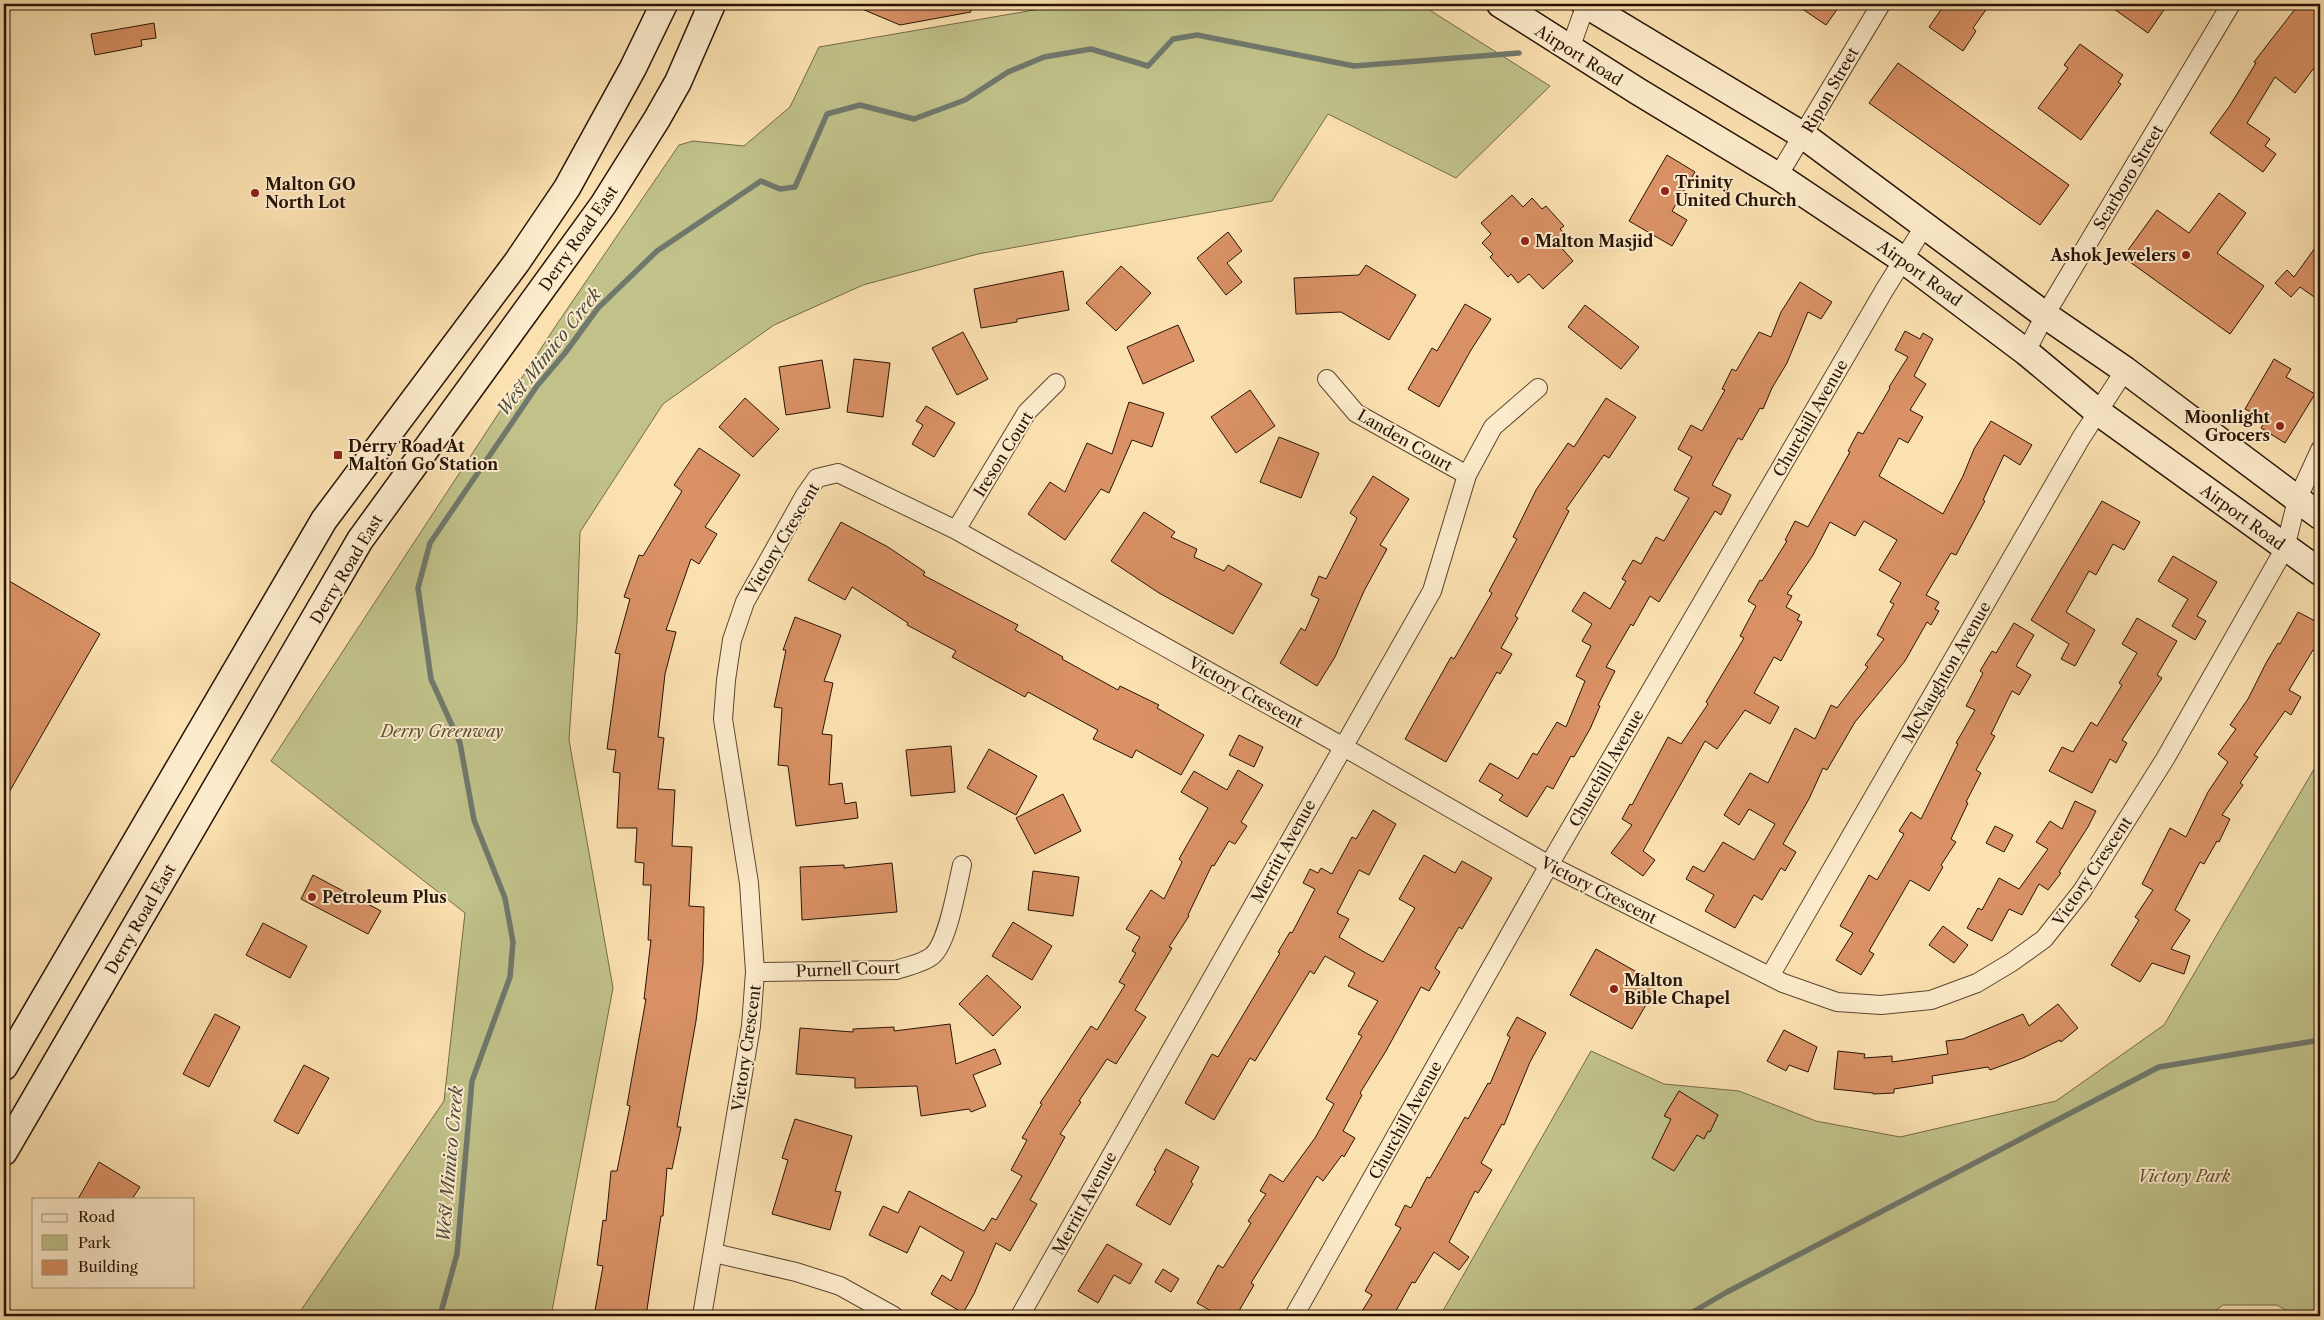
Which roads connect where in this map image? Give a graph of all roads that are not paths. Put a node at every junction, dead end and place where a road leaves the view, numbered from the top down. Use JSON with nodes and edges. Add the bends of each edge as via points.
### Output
{"nodes":[{"id":1,"x":664,"y":4,"type":"edge"},
{"id":2,"x":712,"y":4,"type":"edge"},
{"id":3,"x":1500,"y":4,"type":"edge"},
{"id":4,"x":1586,"y":4,"type":"edge"},
{"id":5,"x":1881,"y":4,"type":"edge"},
{"id":6,"x":2231,"y":4,"type":"edge"},
{"id":7,"x":1570,"y":49,"type":"junction"},
{"id":8,"x":1804,"y":136,"type":"junction"},
{"id":9,"x":1778,"y":176,"type":"junction"},
{"id":10,"x":1925,"y":224,"type":"junction"},
{"id":11,"x":1902,"y":259,"type":"junction"},
{"id":12,"x":2045,"y":315,"type":"junction"},
{"id":13,"x":2026,"y":352,"type":"junction"},
{"id":14,"x":2125,"y":370,"type":"junction"},
{"id":15,"x":1327,"y":378,"type":"dead end"},
{"id":16,"x":1056,"y":383,"type":"dead end"},
{"id":17,"x":1538,"y":388,"type":"dead end"},
{"id":18,"x":2098,"y":412,"type":"junction"},
{"id":19,"x":2320,"y":450,"type":"edge"},
{"id":20,"x":1467,"y":476,"type":"junction"},
{"id":21,"x":2297,"y":500,"type":"junction"},
{"id":22,"x":2320,"y":516,"type":"edge"},
{"id":23,"x":956,"y":530,"type":"junction"},
{"id":24,"x":2286,"y":548,"type":"junction"},
{"id":25,"x":2320,"y":572,"type":"edge"},
{"id":26,"x":1342,"y":746,"type":"junction"},
{"id":27,"x":962,"y":865,"type":"dead end"},
{"id":28,"x":1549,"y":865,"type":"junction"},
{"id":29,"x":755,"y":972,"type":"junction"},
{"id":30,"x":1770,"y":976,"type":"junction"},
{"id":31,"x":4,"y":1066,"type":"edge"},
{"id":32,"x":4,"y":1152,"type":"edge"},
{"id":33,"x":714,"y":1253,"type":"junction"},
{"id":34,"x":702,"y":1316,"type":"edge"},
{"id":35,"x":894,"y":1316,"type":"edge"},
{"id":36,"x":1020,"y":1316,"type":"edge"},
{"id":37,"x":1294,"y":1316,"type":"edge"}],
"edges":[{"from":1,"to":31,"type":"main road","via":[[567,188],[517,262],[324,520]]},
{"from":2,"to":32,"type":"main road","name":"Derry Road East","via":[[658,119],[603,205],[360,540]]},
{"from":3,"to":7,"type":"main road","name":"Airport Road"},
{"from":4,"to":7,"type":"street"},
{"from":4,"to":8,"type":"main road"},
{"from":5,"to":8,"type":"street","name":"Ripon Street"},
{"from":6,"to":12,"type":"street","name":"Scarboro Street"},
{"from":7,"to":9,"type":"main road","name":"Airport Road"},
{"from":8,"to":9,"type":"street","name":"Ripon Street"},
{"from":8,"to":10,"type":"main road"},
{"from":9,"to":11,"type":"main road","name":"Airport Road"},
{"from":10,"to":11,"type":"street","name":"Churchill Avenue"},
{"from":10,"to":12,"type":"main road"},
{"from":11,"to":13,"type":"main road","name":"Airport Road"},
{"from":11,"to":28,"type":"street","name":"Churchill Avenue"},
{"from":12,"to":13,"type":"street","name":"Scarboro Street"},
{"from":12,"to":14,"type":"main road"},
{"from":13,"to":18,"type":"main road","name":"Airport Road"},
{"from":14,"to":18,"type":"street","name":"McNaughton Avenue"},
{"from":14,"to":21,"type":"main road"},
{"from":15,"to":20,"type":"street","name":"Landen Court","via":[[1356,413]]},
{"from":16,"to":23,"type":"street","name":"Ireson Court","via":[[1027,412]]},
{"from":17,"to":20,"type":"street","name":"Merritt Avenue","via":[[1493,427]]},
{"from":18,"to":24,"type":"main road","name":"Airport Road"},
{"from":18,"to":30,"type":"street","name":"McNaughton Avenue"},
{"from":19,"to":21,"type":"street","name":"Victory Crescent"},
{"from":20,"to":26,"type":"street","name":"Merritt Avenue","via":[[1432,591]]},
{"from":21,"to":22,"type":"main road"},
{"from":21,"to":24,"type":"street","name":"Victory Crescent"},
{"from":23,"to":26,"type":"street","name":"Victory Crescent"},
{"from":23,"to":29,"type":"street","name":"Victory Crescent","via":[[838,473],[817,478],[745,602],[732,640],[722,719],[749,883]]},
{"from":24,"to":25,"type":"main road","name":"Airport Road"},
{"from":24,"to":30,"type":"street","name":"Victory Crescent","via":[[2166,759],[2082,891],[2044,939],[1977,983],[1931,1000],[1881,1005],[1837,1002]]},
{"from":26,"to":28,"type":"street","name":"Victory Crescent"},
{"from":26,"to":36,"type":"street","name":"Merritt Avenue"},
{"from":27,"to":29,"type":"street","name":"Purnell Court","via":[[945,936],[933,956],[896,970]]},
{"from":28,"to":30,"type":"street","name":"Victory Crescent"},
{"from":28,"to":37,"type":"street","name":"Churchill Avenue"},
{"from":29,"to":33,"type":"street","name":"Victory Crescent","via":[[751,1026]]},
{"from":33,"to":34,"type":"street","name":"Victory Crescent"},
{"from":33,"to":35,"type":"street","via":[[840,1286]]}]}
